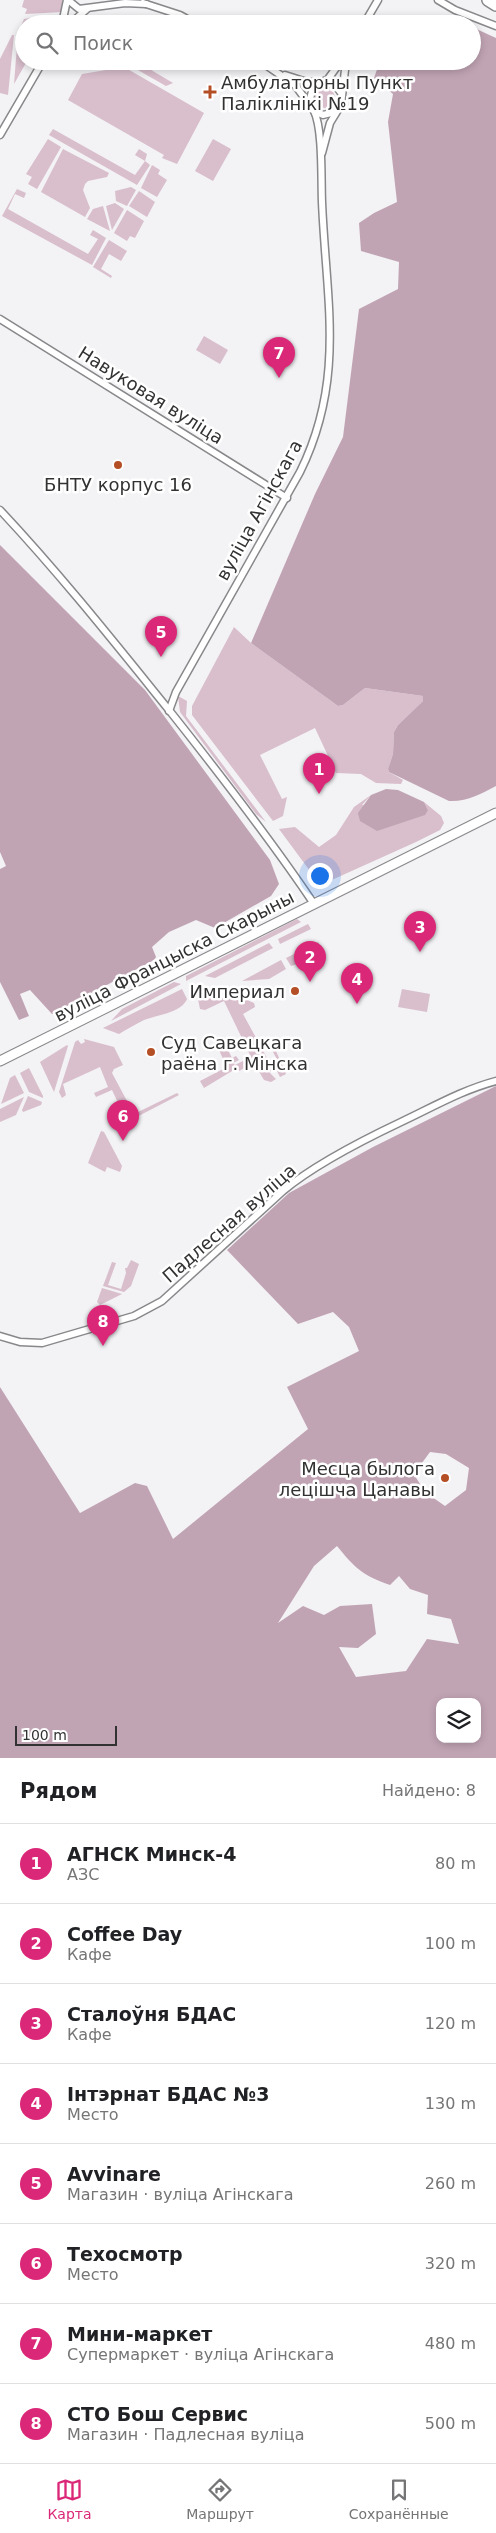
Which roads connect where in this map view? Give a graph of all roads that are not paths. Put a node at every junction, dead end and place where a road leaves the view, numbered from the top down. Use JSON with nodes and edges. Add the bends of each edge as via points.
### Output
{"nodes":[{"id":1,"x":68,"y":0,"type":"edge"},
{"id":2,"x":96,"y":0,"type":"edge"},
{"id":3,"x":135,"y":0,"type":"edge"},
{"id":4,"x":378,"y":0,"type":"edge"},
{"id":5,"x":438,"y":0,"type":"edge"},
{"id":6,"x":488,"y":0,"type":"edge"},
{"id":7,"x":146,"y":4,"type":"junction"},
{"id":8,"x":496,"y":4,"type":"edge"},
{"id":9,"x":89,"y":8,"type":"junction"},
{"id":10,"x":64,"y":15,"type":"edge"},
{"id":11,"x":81,"y":15,"type":"edge"},
{"id":12,"x":177,"y":15,"type":"edge"},
{"id":13,"x":369,"y":15,"type":"edge"},
{"id":14,"x":468,"y":15,"type":"edge"},
{"id":15,"x":481,"y":20,"type":"edge"},
{"id":16,"x":496,"y":26,"type":"edge"},
{"id":17,"x":38,"y":70,"type":"edge"},
{"id":18,"x":276,"y":70,"type":"edge"},
{"id":19,"x":333,"y":70,"type":"edge"},
{"id":20,"x":345,"y":70,"type":"edge"},
{"id":21,"x":281,"y":73,"type":"junction"},
{"id":22,"x":322,"y":82,"type":"junction"},
{"id":23,"x":342,"y":94,"type":"junction"},
{"id":24,"x":309,"y":102,"type":"junction"},
{"id":25,"x":338,"y":110,"type":"junction"},
{"id":26,"x":314,"y":111,"type":"junction"},
{"id":27,"x":0,"y":135,"type":"edge"},
{"id":28,"x":320,"y":161,"type":"junction"},
{"id":29,"x":0,"y":318,"type":"edge"},
{"id":30,"x":287,"y":498,"type":"junction"},
{"id":31,"x":0,"y":510,"type":"edge"},
{"id":32,"x":169,"y":711,"type":"junction"},
{"id":33,"x":496,"y":813,"type":"edge"},
{"id":34,"x":314,"y":904,"type":"junction"},
{"id":35,"x":0,"y":1061,"type":"edge"},
{"id":36,"x":496,"y":1080,"type":"edge"},
{"id":37,"x":0,"y":1336,"type":"edge"}],
"edges":[{"from":1,"to":9,"type":"street","via":[[76,8]]},
{"from":1,"to":10,"type":"street"},
{"from":2,"to":9,"type":"street"},
{"from":3,"to":7,"type":"street"},
{"from":4,"to":13,"type":"street"},
{"from":5,"to":14,"type":"street"},
{"from":6,"to":8,"type":"highway"},
{"from":7,"to":9,"type":"street"},
{"from":7,"to":12,"type":"street"},
{"from":9,"to":11,"type":"street"},
{"from":15,"to":16,"type":"street"},
{"from":17,"to":27,"type":"street"},
{"from":18,"to":21,"type":"street"},
{"from":19,"to":22,"type":"street"},
{"from":20,"to":23,"type":"street"},
{"from":21,"to":22,"type":"street","via":[[306,82]]},
{"from":21,"to":24,"type":"street"},
{"from":22,"to":23,"type":"street","via":[[336,86]]},
{"from":22,"to":24,"type":"street","via":[[311,90]]},
{"from":23,"to":25,"type":"street"},
{"from":24,"to":26,"type":"street"},
{"from":25,"to":26,"type":"street","via":[[328,115]]},
{"from":25,"to":28,"type":"street","name":"вуліца Агінскага","via":[[330,122]]},
{"from":26,"to":28,"type":"street","name":"вуліца Агінскага"},
{"from":28,"to":30,"type":"street","name":"вуліца Агінскага","via":[[330,310],[330,369],[317,433]]},
{"from":29,"to":30,"type":"street","name":"Навуковая вуліца"},
{"from":30,"to":32,"type":"street","name":"вуліца Агінскага","via":[[181,683]]},
{"from":31,"to":32,"type":"street","via":[[61,578]]},
{"from":32,"to":34,"type":"street","via":[[288,864]]},
{"from":33,"to":34,"type":"main road","name":"вуліца Францыска Скарыны"},
{"from":34,"to":35,"type":"main road","name":"вуліца Францыска Скарыны"},
{"from":36,"to":37,"type":"street","name":"Падлесная вуліца","via":[[438,1103],[346,1150],[289,1186],[162,1301],[144,1312],[38,1344]]}]}
